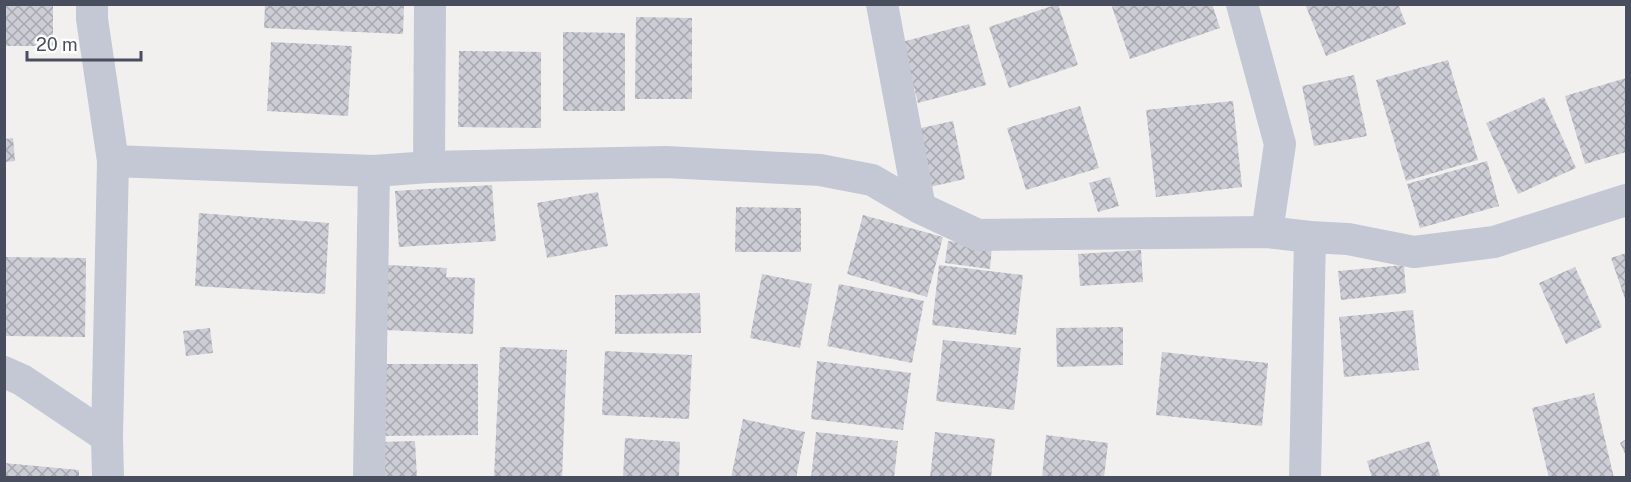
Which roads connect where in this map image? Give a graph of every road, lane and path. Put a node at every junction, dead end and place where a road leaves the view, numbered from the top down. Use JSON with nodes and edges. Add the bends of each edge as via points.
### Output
{"nodes":[{"id":1,"x":92,"y":4,"type":"edge"},
{"id":2,"x":430,"y":4,"type":"edge"},
{"id":3,"x":882,"y":4,"type":"edge"},
{"id":4,"x":1242,"y":4,"type":"edge"},
{"id":5,"x":113,"y":160,"type":"junction"},
{"id":6,"x":429,"y":166,"type":"junction"},
{"id":7,"x":374,"y":171,"type":"junction"},
{"id":8,"x":1626,"y":200,"type":"edge"},
{"id":9,"x":920,"y":208,"type":"junction"},
{"id":10,"x":1267,"y":232,"type":"junction"},
{"id":11,"x":1310,"y":237,"type":"junction"},
{"id":12,"x":4,"y":372,"type":"edge"},
{"id":13,"x":107,"y":437,"type":"junction"},
{"id":14,"x":108,"y":477,"type":"edge"},
{"id":15,"x":369,"y":477,"type":"edge"},
{"id":16,"x":1305,"y":477,"type":"edge"}],
"edges":[{"from":1,"to":5,"type":"street"},
{"from":2,"to":6,"type":"street"},
{"from":3,"to":9,"type":"street"},
{"from":4,"to":10,"type":"street","via":[[1280,144]]},
{"from":5,"to":7,"type":"street"},
{"from":5,"to":13,"type":"street"},
{"from":6,"to":7,"type":"street"},
{"from":6,"to":9,"type":"street","via":[[666,162],[820,170],[872,180]]},
{"from":7,"to":15,"type":"street"},
{"from":8,"to":11,"type":"street","via":[[1494,242],[1414,252],[1348,239]]},
{"from":9,"to":10,"type":"street","via":[[978,235]]},
{"from":10,"to":11,"type":"street"},
{"from":11,"to":16,"type":"street"},
{"from":12,"to":13,"type":"street"},
{"from":13,"to":14,"type":"street"}]}
